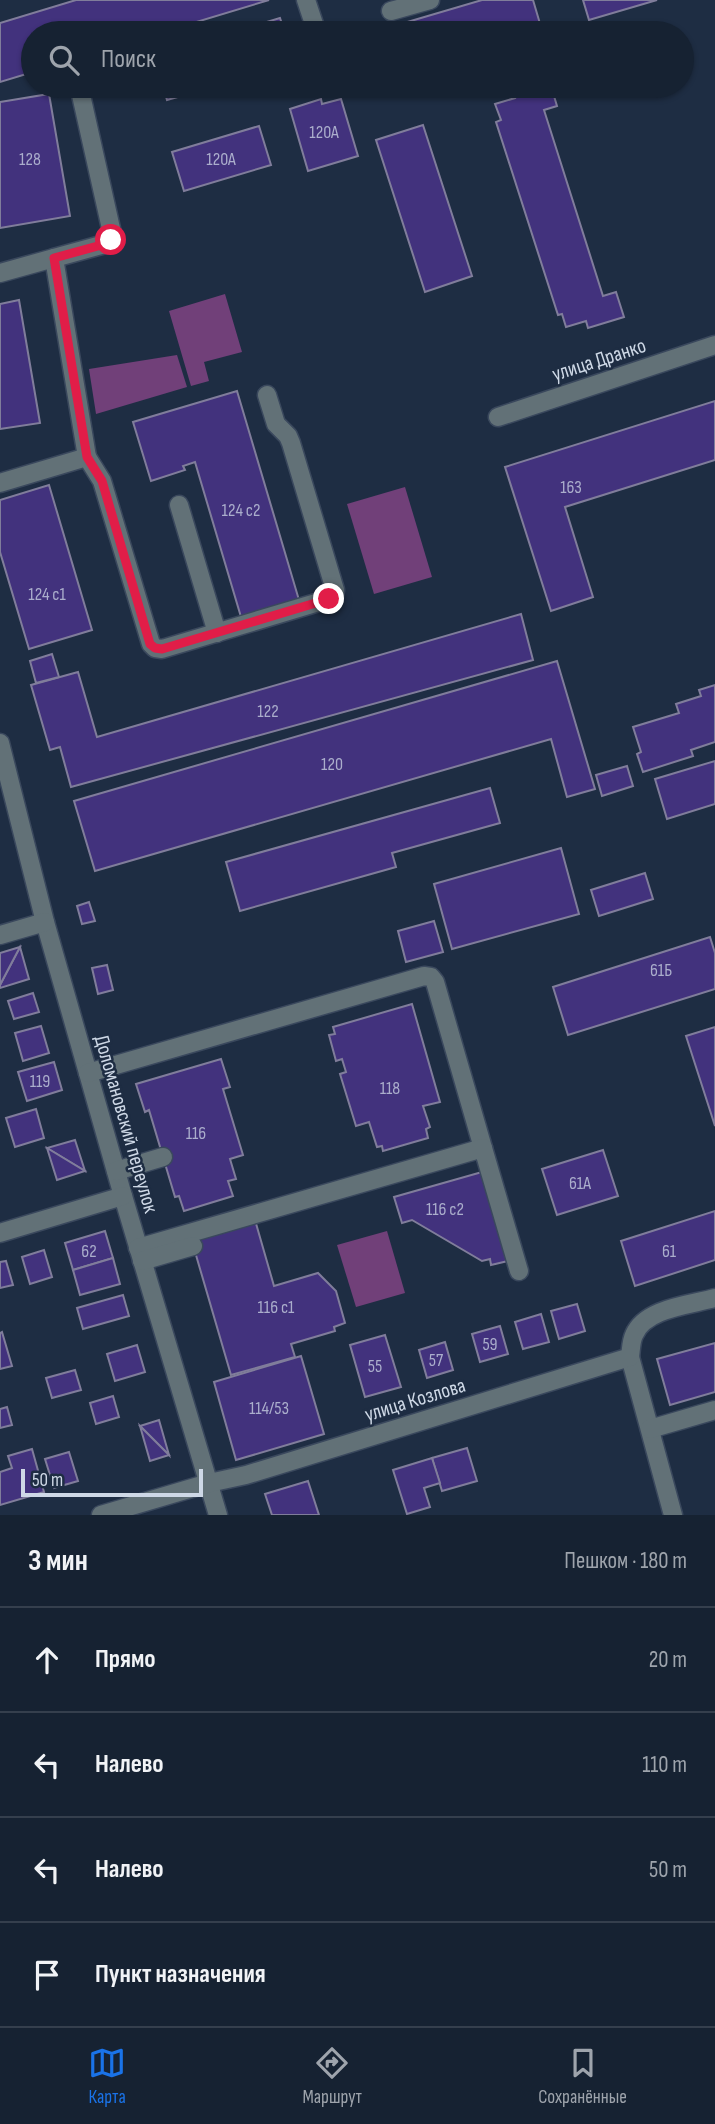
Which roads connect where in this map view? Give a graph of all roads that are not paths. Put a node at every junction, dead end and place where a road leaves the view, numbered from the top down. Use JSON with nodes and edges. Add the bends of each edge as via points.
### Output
{"nodes":[{"id":1,"x":306,"y":0,"type":"edge"},
{"id":2,"x":430,"y":0,"type":"edge"},
{"id":3,"x":391,"y":11,"type":"dead end"},
{"id":4,"x":313,"y":21,"type":"edge"},
{"id":5,"x":82,"y":98,"type":"edge"},
{"id":6,"x":54,"y":258,"type":"junction"},
{"id":7,"x":0,"y":273,"type":"edge"},
{"id":8,"x":715,"y":345,"type":"edge"},
{"id":9,"x":267,"y":395,"type":"dead end"},
{"id":10,"x":498,"y":417,"type":"dead end"},
{"id":11,"x":87,"y":457,"type":"junction"},
{"id":12,"x":0,"y":483,"type":"edge"},
{"id":13,"x":179,"y":505,"type":"dead end"},
{"id":14,"x":217,"y":633,"type":"junction"},
{"id":15,"x":0,"y":743,"type":"edge"},
{"id":16,"x":45,"y":922,"type":"junction"},
{"id":17,"x":0,"y":935,"type":"edge"},
{"id":18,"x":88,"y":1073,"type":"junction"},
{"id":19,"x":483,"y":1148,"type":"junction"},
{"id":20,"x":163,"y":1157,"type":"dead end"},
{"id":21,"x":116,"y":1171,"type":"junction"},
{"id":22,"x":123,"y":1196,"type":"junction"},
{"id":23,"x":0,"y":1233,"type":"edge"},
{"id":24,"x":193,"y":1245,"type":"dead end"},
{"id":25,"x":140,"y":1254,"type":"junction"},
{"id":26,"x":519,"y":1272,"type":"dead end"},
{"id":27,"x":715,"y":1298,"type":"edge"},
{"id":28,"x":630,"y":1357,"type":"junction"},
{"id":29,"x":715,"y":1410,"type":"edge"},
{"id":30,"x":650,"y":1429,"type":"junction"},
{"id":31,"x":209,"y":1483,"type":"junction"},
{"id":32,"x":101,"y":1515,"type":"edge"},
{"id":33,"x":218,"y":1515,"type":"edge"},
{"id":34,"x":673,"y":1515,"type":"edge"}],
"edges":[{"from":1,"to":4,"type":"street"},
{"from":2,"to":3,"type":"street"},
{"from":5,"to":6,"type":"street","via":[[111,240]]},
{"from":6,"to":7,"type":"street"},
{"from":6,"to":11,"type":"street"},
{"from":8,"to":10,"type":"street","name":"улица Дранко"},
{"from":9,"to":14,"type":"street","via":[[276,424],[291,443],[334,596]]},
{"from":11,"to":12,"type":"street"},
{"from":11,"to":14,"type":"street","via":[[102,481],[150,644],[162,649]]},
{"from":13,"to":14,"type":"street"},
{"from":15,"to":16,"type":"street","name":"Доломановский переулок"},
{"from":16,"to":17,"type":"street"},
{"from":16,"to":18,"type":"street","name":"Доломановский переулок"},
{"from":18,"to":19,"type":"street","via":[[431,977]]},
{"from":18,"to":21,"type":"street","name":"Доломановский переулок"},
{"from":19,"to":25,"type":"street"},
{"from":19,"to":26,"type":"street"},
{"from":20,"to":21,"type":"street"},
{"from":21,"to":22,"type":"street","name":"Доломановский переулок"},
{"from":22,"to":23,"type":"street"},
{"from":22,"to":25,"type":"street","name":"Доломановский переулок"},
{"from":24,"to":25,"type":"street"},
{"from":25,"to":31,"type":"street","name":"Доломановский переулок"},
{"from":27,"to":28,"type":"street","via":[[655,1314],[639,1325]]},
{"from":28,"to":30,"type":"street"},
{"from":28,"to":31,"type":"street","name":"улица Козлова"},
{"from":29,"to":30,"type":"street"},
{"from":30,"to":34,"type":"street"},
{"from":31,"to":32,"type":"street","name":"улица Козлова"},
{"from":31,"to":33,"type":"street","name":"Доломановский переулок"}]}
